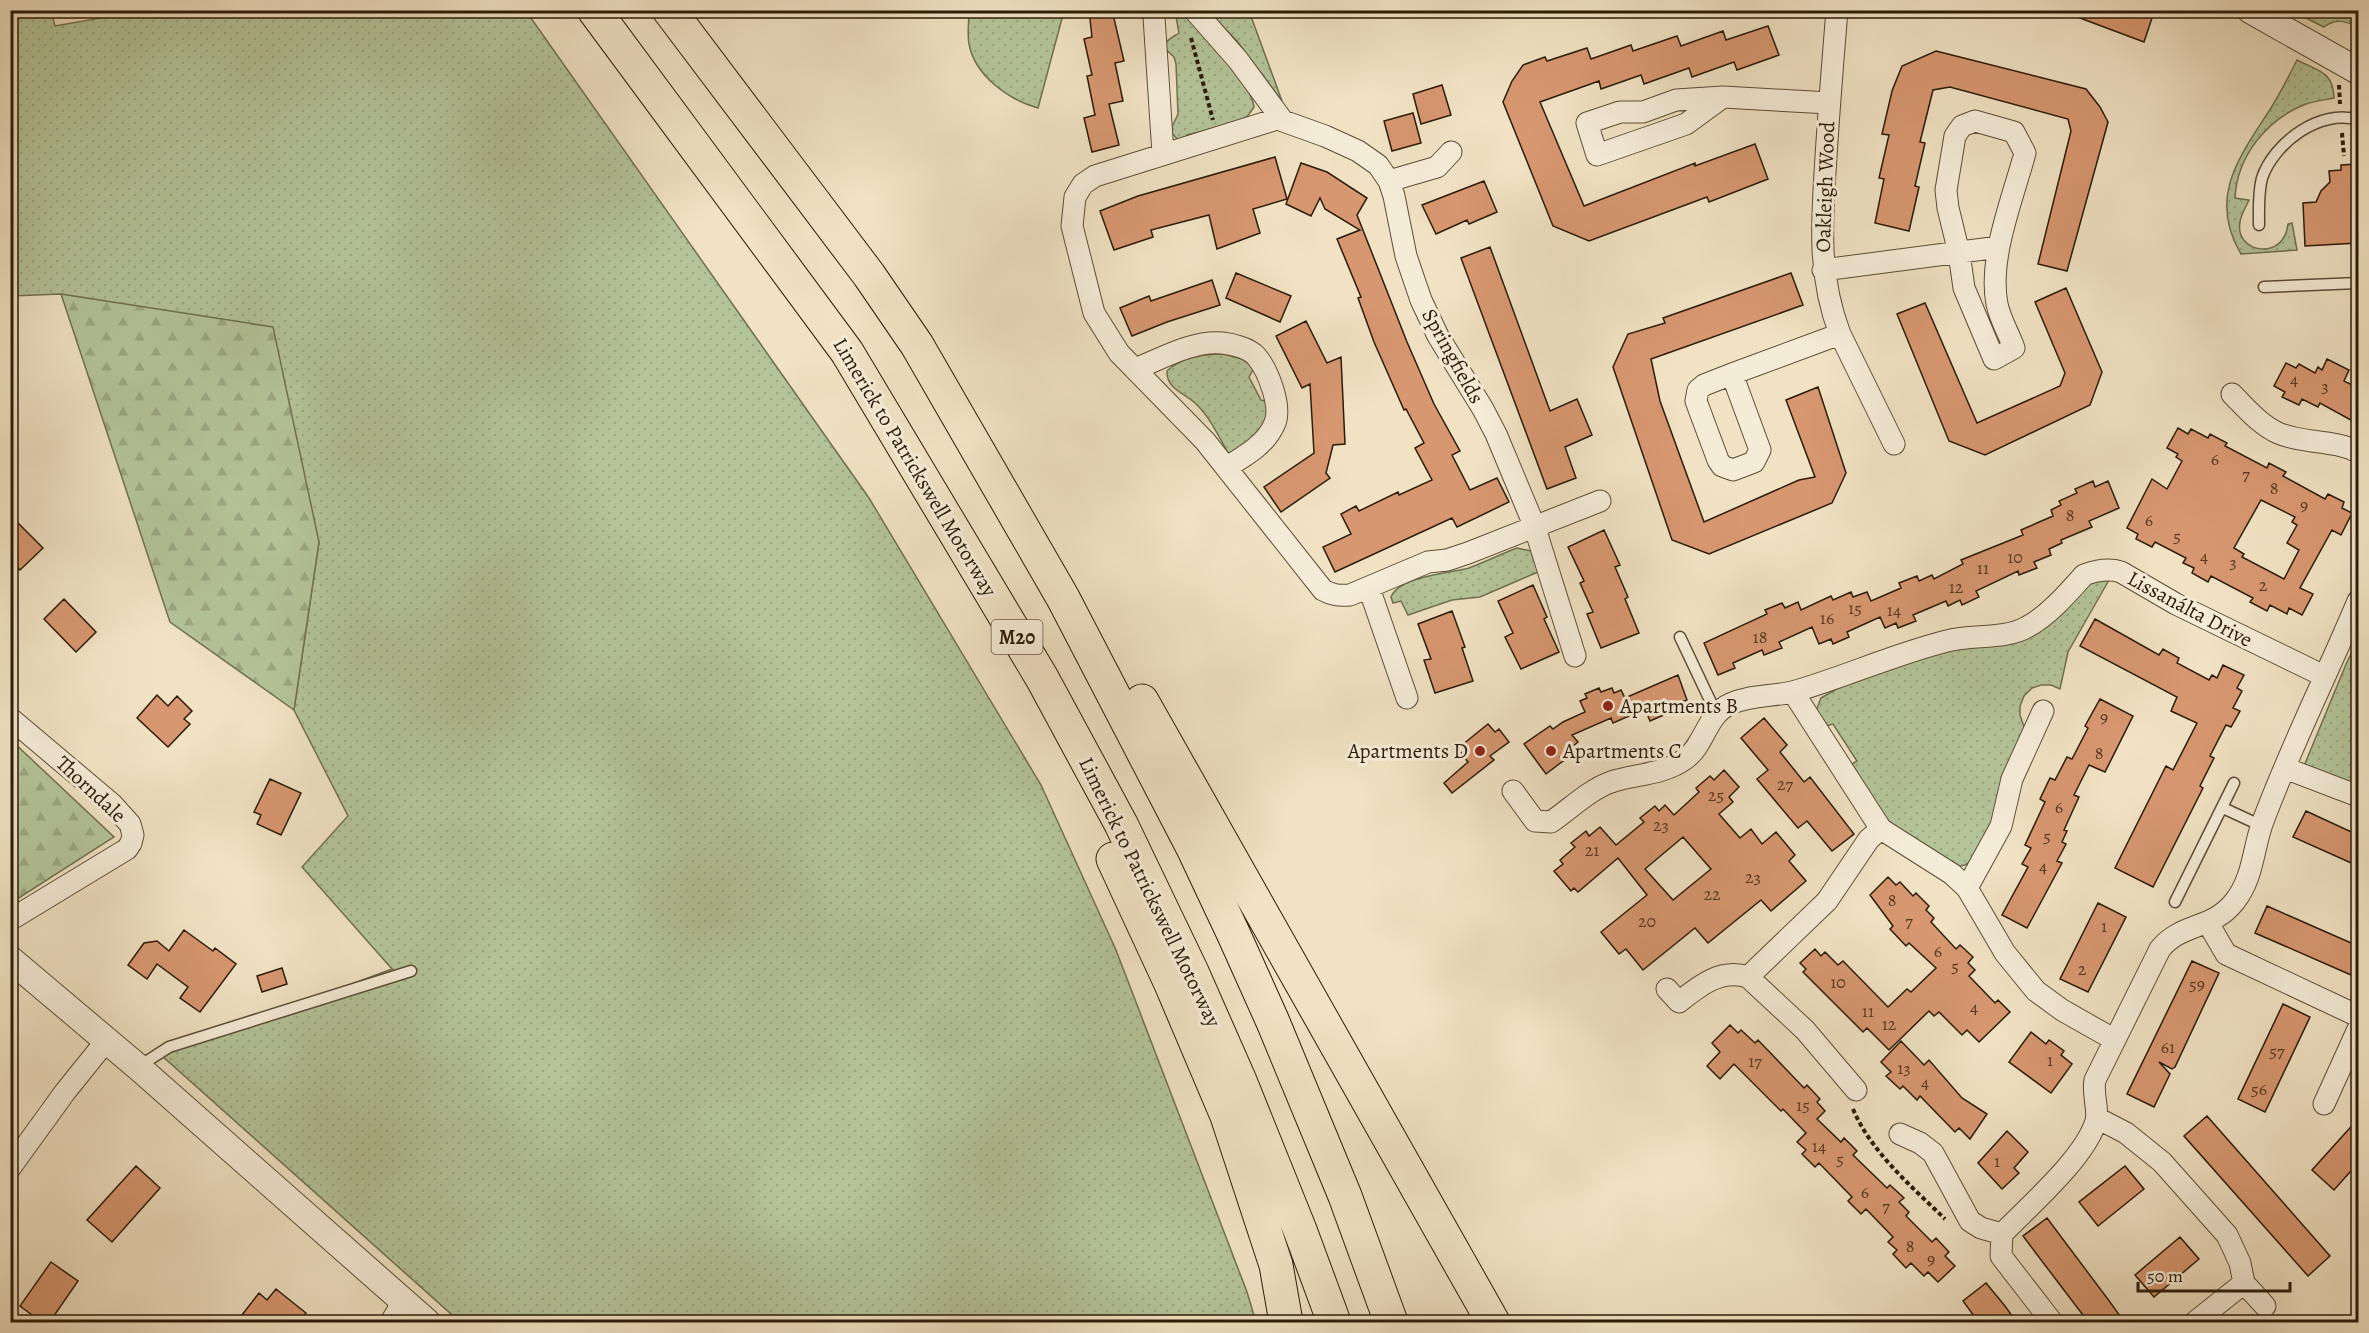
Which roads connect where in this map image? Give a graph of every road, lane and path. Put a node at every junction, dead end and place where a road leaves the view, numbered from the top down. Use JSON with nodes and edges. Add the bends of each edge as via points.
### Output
{"nodes":[{"id":1,"x":594,"y":10,"type":"edge"},
{"id":2,"x":669,"y":10,"type":"edge"},
{"id":3,"x":1194,"y":10,"type":"edge"},
{"id":4,"x":1837,"y":10,"type":"edge"},
{"id":5,"x":2250,"y":10,"type":"edge"},
{"id":6,"x":1154,"y":17,"type":"dead end"},
{"id":7,"x":1190,"y":34,"type":"dead end"},
{"id":8,"x":2356,"y":65,"type":"edge"},
{"id":9,"x":1723,"y":97,"type":"junction"},
{"id":10,"x":1829,"y":103,"type":"junction"},
{"id":11,"x":1280,"y":118,"type":"junction"},
{"id":12,"x":2358,"y":120,"type":"edge"},
{"id":13,"x":1218,"y":137,"type":"junction"},
{"id":14,"x":1451,"y":152,"type":"dead end"},
{"id":15,"x":1163,"y":154,"type":"junction"},
{"id":16,"x":1389,"y":181,"type":"junction"},
{"id":17,"x":2259,"y":225,"type":"dead end"},
{"id":18,"x":1999,"y":247,"type":"junction"},
{"id":19,"x":1959,"y":253,"type":"junction"},
{"id":20,"x":1823,"y":270,"type":"junction"},
{"id":21,"x":2358,"y":283,"type":"edge"},
{"id":22,"x":2264,"y":287,"type":"dead end"},
{"id":23,"x":1840,"y":334,"type":"junction"},
{"id":24,"x":916,"y":345,"type":"junction"},
{"id":25,"x":1135,"y":369,"type":"junction"},
{"id":26,"x":1732,"y":374,"type":"dead end"},
{"id":27,"x":2232,"y":394,"type":"dead end"},
{"id":28,"x":894,"y":430,"type":"junction"},
{"id":29,"x":1894,"y":444,"type":"dead end"},
{"id":30,"x":2358,"y":453,"type":"edge"},
{"id":31,"x":1227,"y":467,"type":"junction"},
{"id":32,"x":1600,"y":501,"type":"dead end"},
{"id":33,"x":1534,"y":525,"type":"junction"},
{"id":34,"x":1369,"y":588,"type":"junction"},
{"id":35,"x":2358,"y":601,"type":"edge"},
{"id":36,"x":1680,"y":637,"type":"dead end"},
{"id":37,"x":1575,"y":656,"type":"dead end"},
{"id":38,"x":2324,"y":676,"type":"junction"},
{"id":39,"x":1793,"y":692,"type":"junction"},
{"id":40,"x":1407,"y":698,"type":"dead end"},
{"id":41,"x":2043,"y":711,"type":"dead end"},
{"id":42,"x":1716,"y":713,"type":"junction"},
{"id":43,"x":10,"y":718,"type":"edge"},
{"id":44,"x":2285,"y":768,"type":"junction"},
{"id":45,"x":2234,"y":783,"type":"dead end"},
{"id":46,"x":1513,"y":791,"type":"dead end"},
{"id":47,"x":2358,"y":796,"type":"edge"},
{"id":48,"x":2223,"y":808,"type":"junction"},
{"id":49,"x":2262,"y":826,"type":"junction"},
{"id":50,"x":1881,"y":829,"type":"junction"},
{"id":51,"x":1967,"y":888,"type":"junction"},
{"id":52,"x":2175,"y":902,"type":"dead end"},
{"id":53,"x":10,"y":920,"type":"edge"},
{"id":54,"x":2208,"y":923,"type":"junction"},
{"id":55,"x":10,"y":959,"type":"edge"},
{"id":56,"x":411,"y":971,"type":"dead end"},
{"id":57,"x":1748,"y":977,"type":"junction"},
{"id":58,"x":1667,"y":989,"type":"dead end"},
{"id":59,"x":2358,"y":1016,"type":"edge"},
{"id":60,"x":2358,"y":1029,"type":"edge"},
{"id":61,"x":2115,"y":1040,"type":"junction"},
{"id":62,"x":106,"y":1041,"type":"junction"},
{"id":63,"x":138,"y":1067,"type":"junction"},
{"id":64,"x":1855,"y":1100,"type":"joint"},
{"id":65,"x":2324,"y":1104,"type":"dead end"},
{"id":66,"x":2097,"y":1118,"type":"junction"},
{"id":67,"x":1900,"y":1134,"type":"dead end"},
{"id":68,"x":10,"y":1168,"type":"edge"},
{"id":69,"x":1947,"y":1221,"type":"dead end"},
{"id":70,"x":2002,"y":1234,"type":"junction"},
{"id":71,"x":2244,"y":1283,"type":"junction"},
{"id":72,"x":2265,"y":1306,"type":"dead end"},
{"id":73,"x":397,"y":1312,"type":"edge"},
{"id":74,"x":2195,"y":1322,"type":"edge"},
{"id":75,"x":427,"y":1323,"type":"edge"},
{"id":76,"x":1286,"y":1323,"type":"edge"},
{"id":77,"x":1334,"y":1323,"type":"edge"},
{"id":78,"x":1391,"y":1323,"type":"edge"},
{"id":79,"x":1493,"y":1323,"type":"edge"},
{"id":80,"x":2052,"y":1323,"type":"edge"}],
"edges":[{"from":1,"to":28,"type":"highway","name":"Limerick to Patrickswell Motorway","number":"M20","via":[[847,352]]},
{"from":2,"to":24,"type":"highway","number":"M20","via":[[869,275]]},
{"from":3,"to":11,"type":"street","via":[[1238,60]]},
{"from":4,"to":10,"type":"street","name":"Oakleigh Wood"},
{"from":5,"to":8,"type":"street"},
{"from":6,"to":15,"type":"street"},
{"from":7,"to":13,"type":"path"},
{"from":9,"to":9,"type":"street","name":"Oakleigh Wood","via":[[1676,100],[1587,123],[1598,155],[1686,124]]},
{"from":9,"to":10,"type":"street","name":"Oakleigh Wood"},
{"from":10,"to":20,"type":"street","name":"Oakleigh Wood","via":[[1821,219]]},
{"from":11,"to":13,"type":"street"},
{"from":11,"to":16,"type":"street","name":"Springfields","via":[[1358,151],[1378,165]]},
{"from":12,"to":17,"type":"lane","via":[[2341,117],[2323,121],[2284,143],[2262,180]]},
{"from":13,"to":15,"type":"street"},
{"from":14,"to":16,"type":"street","via":[[1437,167]]},
{"from":15,"to":25,"type":"street","via":[[1095,176],[1083,184],[1072,211],[1072,226],[1094,313],[1119,353]]},
{"from":16,"to":33,"type":"street","name":"Springfields","via":[[1406,256],[1421,300],[1492,427]]},
{"from":18,"to":19,"type":"street","name":"Oakleigh Wood"},
{"from":18,"to":19,"type":"street","via":[[1997,304],[2014,348],[1994,359],[1964,288]]},
{"from":18,"to":19,"type":"street","via":[[2025,153],[2014,132],[1975,121],[1962,126],[1955,136],[1946,190]]},
{"from":19,"to":20,"type":"street","name":"Oakleigh Wood"},
{"from":20,"to":23,"type":"street","name":"Oakleigh Wood"},
{"from":21,"to":22,"type":"lane"},
{"from":23,"to":26,"type":"street"},
{"from":23,"to":29,"type":"street","name":"Oakleigh Wood"},
{"from":24,"to":78,"type":"highway","number":"M20","via":[[1063,598],[1193,848],[1278,1033],[1345,1196]]},
{"from":24,"to":79,"type":"highway","number":"M20","via":[[1003,457]]},
{"from":25,"to":31,"type":"street"},
{"from":25,"to":31,"type":"street","via":[[1206,343],[1223,343],[1256,356],[1269,381],[1277,417],[1262,442]]},
{"from":27,"to":30,"type":"street","via":[[2275,432],[2335,443]]},
{"from":28,"to":76,"type":"highway","number":"M20","via":[[1032,687],[1171,984],[1227,1116],[1276,1265]]},
{"from":28,"to":77,"type":"highway","name":"Limerick to Patrickswell Motorway","number":"M20","via":[[1042,678],[1121,824],[1235,1070]]},
{"from":31,"to":34,"type":"street","via":[[1323,590],[1339,596]]},
{"from":32,"to":33,"type":"street"},
{"from":33,"to":34,"type":"street","via":[[1447,560],[1428,562]]},
{"from":33,"to":37,"type":"street","name":"Springfields"},
{"from":34,"to":40,"type":"street"},
{"from":35,"to":38,"type":"street"},
{"from":36,"to":42,"type":"lane"},
{"from":38,"to":39,"type":"street","name":"Lissanálta Drive","via":[[2176,604],[2121,572],[2103,570],[2084,575],[2037,621],[2020,630],[1945,641]]},
{"from":38,"to":44,"type":"street"},
{"from":39,"to":42,"type":"street","name":"Lissanálta Drive","via":[[1741,700]]},
{"from":39,"to":50,"type":"street"},
{"from":41,"to":51,"type":"street","via":[[2012,779],[2001,826]]},
{"from":42,"to":46,"type":"street","via":[[1686,759],[1671,767],[1610,783],[1551,822],[1535,820]]},
{"from":43,"to":53,"type":"street","name":"Thorndale","via":[[112,804],[130,824],[133,835],[127,849]]},
{"from":44,"to":47,"type":"street"},
{"from":44,"to":49,"type":"street"},
{"from":45,"to":48,"type":"lane"},
{"from":48,"to":49,"type":"lane"},
{"from":48,"to":52,"type":"lane"},
{"from":49,"to":54,"type":"street","via":[[2242,892],[2224,914]]},
{"from":50,"to":51,"type":"street","via":[[1952,874]]},
{"from":50,"to":57,"type":"street","via":[[1869,839],[1827,901]]},
{"from":51,"to":61,"type":"street","via":[[2005,953],[2036,991]]},
{"from":54,"to":59,"type":"street","via":[[2226,954]]},
{"from":54,"to":61,"type":"street","via":[[2170,936]]},
{"from":55,"to":62,"type":"street"},
{"from":56,"to":63,"type":"lane","via":[[169,1047]]},
{"from":57,"to":58,"type":"street","via":[[1740,974],[1712,979],[1679,1002]]},
{"from":57,"to":64,"type":"street","via":[[1805,1030]]},
{"from":60,"to":65,"type":"street"},
{"from":61,"to":66,"type":"street","via":[[2095,1080]]},
{"from":62,"to":63,"type":"street"},
{"from":62,"to":68,"type":"street"},
{"from":63,"to":73,"type":"street"},
{"from":64,"to":69,"type":"path","via":[[1860,1126]]},
{"from":66,"to":70,"type":"street","via":[[2090,1136],[2069,1163]]},
{"from":66,"to":71,"type":"street","via":[[2126,1133],[2162,1162],[2227,1236],[2240,1263]]},
{"from":67,"to":70,"type":"street","via":[[1933,1153],[1970,1221]]},
{"from":70,"to":80,"type":"street","via":[[2001,1256]]},
{"from":71,"to":72,"type":"street"},
{"from":71,"to":74,"type":"street"},
{"from":73,"to":75,"type":"street"}]}
